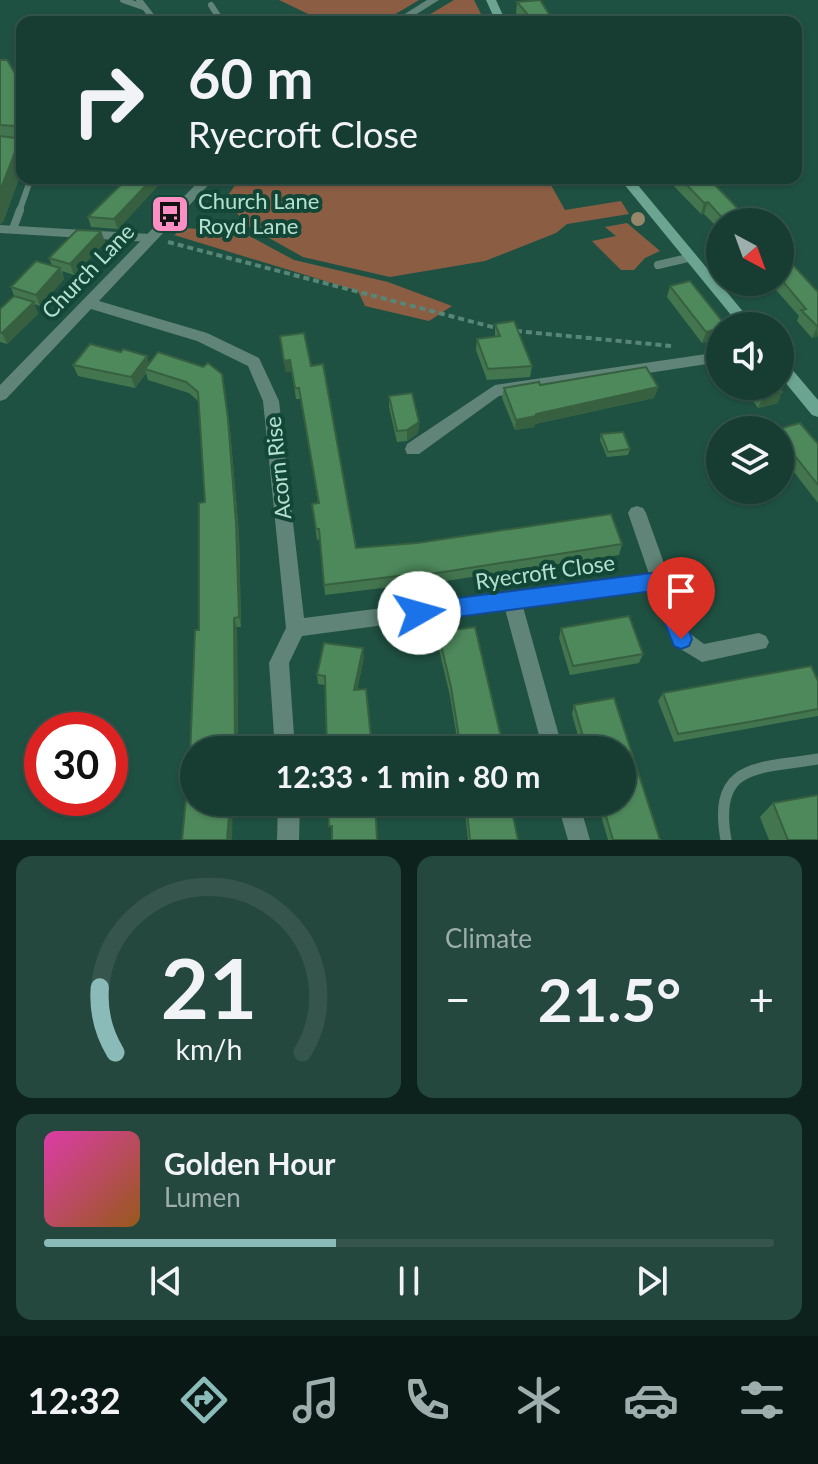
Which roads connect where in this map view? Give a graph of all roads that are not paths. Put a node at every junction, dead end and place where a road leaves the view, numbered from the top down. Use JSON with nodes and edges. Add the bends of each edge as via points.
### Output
{"nodes":[{"id":1,"x":123,"y":0,"type":"edge"},
{"id":2,"x":139,"y":0,"type":"edge"},
{"id":3,"x":434,"y":0,"type":"edge"},
{"id":4,"x":211,"y":5,"type":"dead end"},
{"id":5,"x":143,"y":7,"type":"junction"},
{"id":6,"x":151,"y":16,"type":"edge"},
{"id":7,"x":218,"y":16,"type":"edge"},
{"id":8,"x":407,"y":16,"type":"edge"},
{"id":9,"x":29,"y":184,"type":"edge"},
{"id":10,"x":203,"y":184,"type":"edge"},
{"id":11,"x":630,"y":184,"type":"edge"},
{"id":12,"x":0,"y":229,"type":"edge"},
{"id":13,"x":13,"y":229,"type":"junction"},
{"id":14,"x":150,"y":238,"type":"junction"},
{"id":15,"x":692,"y":257,"type":"junction"},
{"id":16,"x":658,"y":265,"type":"dead end"},
{"id":17,"x":88,"y":303,"type":"junction"},
{"id":18,"x":737,"y":312,"type":"edge"},
{"id":19,"x":706,"y":359,"type":"edge"},
{"id":20,"x":794,"y":382,"type":"edge"},
{"id":21,"x":0,"y":395,"type":"edge"},
{"id":22,"x":818,"y":411,"type":"edge"},
{"id":23,"x":413,"y":449,"type":"dead end"},
{"id":24,"x":637,"y":513,"type":"dead end"},
{"id":25,"x":659,"y":581,"type":"junction"},
{"id":26,"x":512,"y":601,"type":"junction"},
{"id":27,"x":296,"y":628,"type":"junction"},
{"id":28,"x":759,"y":642,"type":"dead end"},
{"id":29,"x":284,"y":736,"type":"edge"},
{"id":30,"x":549,"y":736,"type":"edge"},
{"id":31,"x":818,"y":759,"type":"edge"},
{"id":32,"x":289,"y":816,"type":"edge"},
{"id":33,"x":572,"y":816,"type":"edge"},
{"id":34,"x":288,"y":840,"type":"edge"},
{"id":35,"x":579,"y":840,"type":"edge"},
{"id":36,"x":726,"y":840,"type":"edge"}],
"edges":[{"from":1,"to":5,"type":"lane"},
{"from":2,"to":5,"type":"lane"},
{"from":3,"to":8,"type":"street"},
{"from":4,"to":7,"type":"lane"},
{"from":5,"to":6,"type":"lane"},
{"from":9,"to":13,"type":"lane"},
{"from":10,"to":14,"type":"street","name":"Church Lane"},
{"from":11,"to":15,"type":"street"},
{"from":12,"to":13,"type":"lane"},
{"from":13,"to":14,"type":"lane"},
{"from":14,"to":17,"type":"street","name":"Church Lane"},
{"from":15,"to":16,"type":"lane"},
{"from":15,"to":18,"type":"street"},
{"from":17,"to":21,"type":"street","name":"Church Lane"},
{"from":17,"to":27,"type":"street","name":"Acorn Rise","via":[[202,337],[254,362],[271,401]]},
{"from":19,"to":23,"type":"street","via":[[495,391]]},
{"from":20,"to":22,"type":"street"},
{"from":24,"to":25,"type":"street"},
{"from":25,"to":26,"type":"street","name":"Ryecroft Close"},
{"from":25,"to":28,"type":"street","via":[[681,639],[702,653]]},
{"from":26,"to":27,"type":"street","name":"Ryecroft Close"},
{"from":26,"to":30,"type":"street"},
{"from":27,"to":29,"type":"street","via":[[279,663]]},
{"from":31,"to":36,"type":"lane","via":[[732,780],[720,809]]},
{"from":32,"to":34,"type":"street"},
{"from":33,"to":35,"type":"street"}]}
